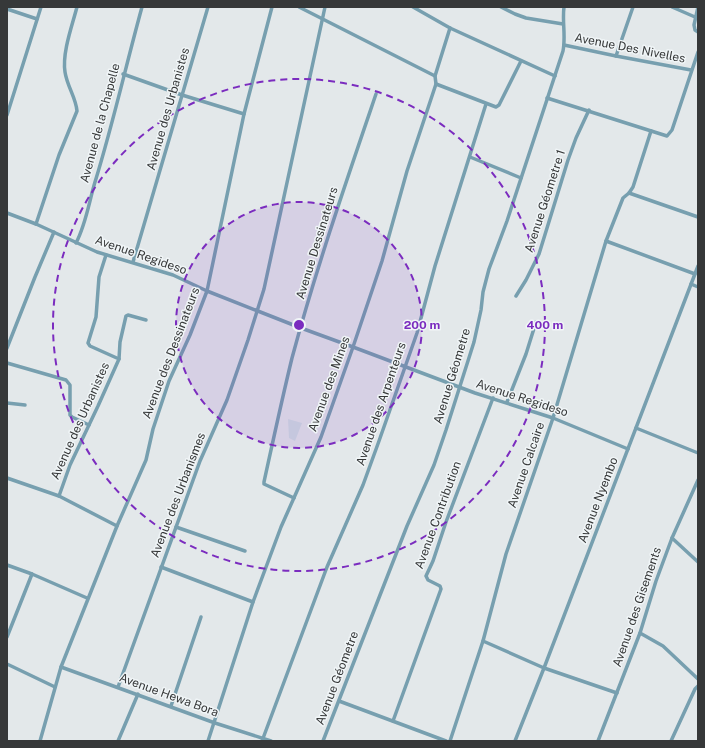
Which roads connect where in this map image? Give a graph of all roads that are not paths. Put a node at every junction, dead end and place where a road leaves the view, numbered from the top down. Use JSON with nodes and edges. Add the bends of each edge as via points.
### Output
{"nodes":[{"id":1,"x":41,"y":7,"type":"edge"},
{"id":2,"x":77,"y":7,"type":"edge"},
{"id":3,"x":142,"y":7,"type":"edge"},
{"id":4,"x":208,"y":7,"type":"edge"},
{"id":5,"x":272,"y":7,"type":"edge"},
{"id":6,"x":299,"y":7,"type":"edge"},
{"id":7,"x":326,"y":7,"type":"edge"},
{"id":8,"x":413,"y":7,"type":"edge"},
{"id":9,"x":501,"y":7,"type":"edge"},
{"id":10,"x":564,"y":7,"type":"edge"},
{"id":11,"x":633,"y":7,"type":"edge"},
{"id":12,"x":672,"y":7,"type":"edge"},
{"id":13,"x":698,"y":7,"type":"edge"},
{"id":14,"x":7,"y":8,"type":"edge"},
{"id":15,"x":695,"y":17,"type":"junction"},
{"id":16,"x":37,"y":19,"type":"junction"},
{"id":17,"x":323,"y":19,"type":"junction"},
{"id":18,"x":563,"y":24,"type":"junction"},
{"id":19,"x":450,"y":28,"type":"junction"},
{"id":20,"x":698,"y":32,"type":"edge"},
{"id":21,"x":564,"y":45,"type":"junction"},
{"id":22,"x":698,"y":52,"type":"edge"},
{"id":23,"x":616,"y":56,"type":"junction"},
{"id":24,"x":520,"y":61,"type":"junction"},
{"id":25,"x":692,"y":70,"type":"junction"},
{"id":26,"x":124,"y":74,"type":"junction"},
{"id":27,"x":434,"y":76,"type":"junction"},
{"id":28,"x":555,"y":76,"type":"junction"},
{"id":29,"x":436,"y":84,"type":"junction"},
{"id":30,"x":376,"y":94,"type":"dead end"},
{"id":31,"x":182,"y":95,"type":"junction"},
{"id":32,"x":547,"y":98,"type":"junction"},
{"id":33,"x":486,"y":104,"type":"junction"},
{"id":34,"x":589,"y":110,"type":"junction"},
{"id":35,"x":244,"y":114,"type":"junction"},
{"id":36,"x":7,"y":115,"type":"edge"},
{"id":37,"x":651,"y":131,"type":"junction"},
{"id":38,"x":470,"y":157,"type":"junction"},
{"id":39,"x":520,"y":178,"type":"junction"},
{"id":40,"x":629,"y":193,"type":"junction"},
{"id":41,"x":7,"y":213,"type":"edge"},
{"id":42,"x":698,"y":217,"type":"edge"},
{"id":43,"x":36,"y":224,"type":"junction"},
{"id":44,"x":54,"y":232,"type":"junction"},
{"id":45,"x":606,"y":241,"type":"junction"},
{"id":46,"x":76,"y":243,"type":"junction"},
{"id":47,"x":106,"y":255,"type":"junction"},
{"id":48,"x":133,"y":262,"type":"junction"},
{"id":49,"x":698,"y":266,"type":"edge"},
{"id":50,"x":695,"y":274,"type":"junction"},
{"id":51,"x":691,"y":284,"type":"junction"},
{"id":52,"x":698,"y":287,"type":"edge"},
{"id":53,"x":207,"y":290,"type":"junction"},
{"id":54,"x":516,"y":296,"type":"dead end"},
{"id":55,"x":257,"y":311,"type":"junction"},
{"id":56,"x":146,"y":320,"type":"dead end"},
{"id":57,"x":536,"y":322,"type":"dead end"},
{"id":58,"x":301,"y":328,"type":"junction"},
{"id":59,"x":353,"y":347,"type":"junction"},
{"id":60,"x":7,"y":348,"type":"edge"},
{"id":61,"x":118,"y":359,"type":"junction"},
{"id":62,"x":7,"y":363,"type":"edge"},
{"id":63,"x":405,"y":366,"type":"junction"},
{"id":64,"x":459,"y":387,"type":"junction"},
{"id":65,"x":493,"y":398,"type":"junction"},
{"id":66,"x":507,"y":402,"type":"junction"},
{"id":67,"x":7,"y":403,"type":"edge"},
{"id":68,"x":25,"y":405,"type":"dead end"},
{"id":69,"x":553,"y":418,"type":"junction"},
{"id":70,"x":89,"y":425,"type":"junction"},
{"id":71,"x":636,"y":428,"type":"junction"},
{"id":72,"x":628,"y":449,"type":"junction"},
{"id":73,"x":698,"y":453,"type":"edge"},
{"id":74,"x":7,"y":478,"type":"edge"},
{"id":75,"x":698,"y":480,"type":"edge"},
{"id":76,"x":59,"y":496,"type":"junction"},
{"id":77,"x":294,"y":498,"type":"junction"},
{"id":78,"x":117,"y":526,"type":"junction"},
{"id":79,"x":176,"y":527,"type":"junction"},
{"id":80,"x":672,"y":538,"type":"junction"},
{"id":81,"x":245,"y":552,"type":"dead end"},
{"id":82,"x":698,"y":562,"type":"edge"},
{"id":83,"x":7,"y":565,"type":"edge"},
{"id":84,"x":162,"y":567,"type":"junction"},
{"id":85,"x":32,"y":574,"type":"junction"},
{"id":86,"x":88,"y":598,"type":"junction"},
{"id":87,"x":253,"y":602,"type":"junction"},
{"id":88,"x":201,"y":617,"type":"dead end"},
{"id":89,"x":640,"y":633,"type":"junction"},
{"id":90,"x":7,"y":637,"type":"edge"},
{"id":91,"x":483,"y":642,"type":"junction"},
{"id":92,"x":7,"y":664,"type":"edge"},
{"id":93,"x":61,"y":667,"type":"junction"},
{"id":94,"x":544,"y":668,"type":"junction"},
{"id":95,"x":698,"y":679,"type":"edge"},
{"id":96,"x":698,"y":686,"type":"edge"},
{"id":97,"x":55,"y":687,"type":"junction"},
{"id":98,"x":118,"y":688,"type":"junction"},
{"id":99,"x":617,"y":693,"type":"junction"},
{"id":100,"x":138,"y":694,"type":"junction"},
{"id":101,"x":339,"y":701,"type":"junction"},
{"id":102,"x":171,"y":706,"type":"junction"},
{"id":103,"x":393,"y":721,"type":"junction"},
{"id":104,"x":215,"y":722,"type":"junction"},
{"id":105,"x":263,"y":739,"type":"edge"},
{"id":106,"x":40,"y":741,"type":"edge"},
{"id":107,"x":118,"y":741,"type":"edge"},
{"id":108,"x":208,"y":741,"type":"edge"},
{"id":109,"x":271,"y":741,"type":"edge"},
{"id":110,"x":323,"y":741,"type":"edge"},
{"id":111,"x":446,"y":741,"type":"edge"},
{"id":112,"x":450,"y":741,"type":"edge"},
{"id":113,"x":515,"y":741,"type":"edge"},
{"id":114,"x":598,"y":741,"type":"edge"},
{"id":115,"x":671,"y":741,"type":"edge"}],
"edges":[{"from":1,"to":16,"type":"street"},
{"from":2,"to":43,"type":"street","via":[[65,63],[67,82],[77,105],[77,112],[59,155]]},
{"from":3,"to":26,"type":"street","name":"Avenue de la Chapelle"},
{"from":4,"to":31,"type":"street","name":"Avenue des Urbanistes"},
{"from":5,"to":35,"type":"street","name":"Avenue des Dessinateurs"},
{"from":6,"to":17,"type":"street"},
{"from":7,"to":17,"type":"street"},
{"from":8,"to":19,"type":"street"},
{"from":9,"to":18,"type":"street","via":[[521,17]]},
{"from":10,"to":18,"type":"street","name":"Avenue Géometre"},
{"from":11,"to":23,"type":"street"},
{"from":12,"to":15,"type":"street"},
{"from":13,"to":15,"type":"street"},
{"from":14,"to":16,"type":"street"},
{"from":15,"to":20,"type":"street","via":[[694,28]]},
{"from":16,"to":36,"type":"street"},
{"from":17,"to":27,"type":"street"},
{"from":17,"to":55,"type":"street"},
{"from":18,"to":21,"type":"street","name":"Avenue Géometre"},
{"from":19,"to":24,"type":"street"},
{"from":19,"to":27,"type":"street"},
{"from":21,"to":23,"type":"street","name":"Avenue Des Nivelles"},
{"from":21,"to":28,"type":"street","name":"Avenue Géometre"},
{"from":22,"to":25,"type":"street"},
{"from":23,"to":25,"type":"street","name":"Avenue Des Nivelles"},
{"from":24,"to":28,"type":"street"},
{"from":24,"to":33,"type":"street","via":[[499,105],[496,107]]},
{"from":25,"to":37,"type":"street","via":[[669,135]]},
{"from":26,"to":31,"type":"street"},
{"from":26,"to":46,"type":"street","name":"Avenue de la Chapelle"},
{"from":27,"to":29,"type":"street"},
{"from":28,"to":32,"type":"street","name":"Avenue Géometre"},
{"from":29,"to":33,"type":"street"},
{"from":29,"to":59,"type":"street","name":"Avenue des Mines"},
{"from":30,"to":58,"type":"street","name":"Avenue Dessinateurs","via":[[331,226]]},
{"from":31,"to":35,"type":"street"},
{"from":31,"to":48,"type":"street","name":"Avenue des Urbanistes"},
{"from":32,"to":34,"type":"street"},
{"from":32,"to":39,"type":"street","name":"Avenue Géometre"},
{"from":33,"to":38,"type":"street","name":"Avenue des Arpenteurs"},
{"from":34,"to":37,"type":"street"},
{"from":34,"to":54,"type":"street","name":"Avenue Géometre 1","via":[[568,160],[539,254]]},
{"from":35,"to":53,"type":"street","name":"Avenue des Dessinateurs"},
{"from":37,"to":40,"type":"street","name":"Avenue Calcaire"},
{"from":38,"to":39,"type":"street"},
{"from":38,"to":63,"type":"street","name":"Avenue des Arpenteurs"},
{"from":39,"to":64,"type":"street","name":"Avenue Géometre","via":[[486,280],[476,334]]},
{"from":40,"to":42,"type":"street"},
{"from":40,"to":45,"type":"street","name":"Avenue Calcaire","via":[[623,198]]},
{"from":41,"to":43,"type":"street","name":"Avenue Regideso"},
{"from":43,"to":44,"type":"street","name":"Avenue Regideso"},
{"from":44,"to":46,"type":"street","name":"Avenue Regideso"},
{"from":44,"to":60,"type":"street"},
{"from":45,"to":50,"type":"street"},
{"from":45,"to":69,"type":"street","name":"Avenue Calcaire"},
{"from":46,"to":47,"type":"street","name":"Avenue Regideso"},
{"from":47,"to":48,"type":"street","name":"Avenue Regideso"},
{"from":47,"to":61,"type":"street","name":"Avenue des Urbanistes","via":[[99,277],[96,317],[88,342],[90,346]]},
{"from":48,"to":53,"type":"street","name":"Avenue Regideso"},
{"from":49,"to":50,"type":"street","name":"Avenue Nyembo"},
{"from":50,"to":51,"type":"street","name":"Avenue Nyembo"},
{"from":51,"to":52,"type":"street"},
{"from":51,"to":71,"type":"street","name":"Avenue Nyembo"},
{"from":53,"to":55,"type":"street","name":"Avenue Regideso"},
{"from":53,"to":78,"type":"street","name":"Avenue des Dessinateurs","via":[[169,381],[146,460]]},
{"from":55,"to":58,"type":"street","name":"Avenue Regideso"},
{"from":55,"to":79,"type":"street","name":"Avenue des Urbanismes","via":[[227,400],[200,461]]},
{"from":56,"to":61,"type":"street","via":[[126,316]]},
{"from":57,"to":66,"type":"street"},
{"from":58,"to":59,"type":"street","name":"Avenue Regideso"},
{"from":58,"to":77,"type":"street","name":"Avenue Dessinateurs","via":[[278,414],[264,482],[268,487]]},
{"from":59,"to":63,"type":"street","name":"Avenue Regideso"},
{"from":59,"to":77,"type":"street","name":"Avenue des Mines","via":[[321,437]]},
{"from":61,"to":70,"type":"street","name":"Avenue des Urbanistes"},
{"from":62,"to":70,"type":"street","via":[[66,380],[70,385],[70,415]]},
{"from":63,"to":64,"type":"street","name":"Avenue Regideso"},
{"from":63,"to":105,"type":"street","name":"Avenue des Arpenteurs","via":[[371,464],[327,567]]},
{"from":64,"to":65,"type":"street","name":"Avenue Regideso"},
{"from":64,"to":101,"type":"street","name":"Avenue Géometre","via":[[434,465],[407,526]]},
{"from":65,"to":66,"type":"street","name":"Avenue Regideso"},
{"from":65,"to":103,"type":"street","name":"Avenue Contribution","via":[[426,576],[426,579],[439,585],[441,589]]},
{"from":66,"to":69,"type":"street","name":"Avenue Regideso"},
{"from":67,"to":68,"type":"street"},
{"from":69,"to":72,"type":"street","name":"Avenue Regideso"},
{"from":69,"to":91,"type":"street","name":"Avenue Calcaire","via":[[506,554]]},
{"from":70,"to":76,"type":"street","name":"Avenue des Urbanistes"},
{"from":71,"to":72,"type":"street","name":"Avenue Nyembo"},
{"from":71,"to":73,"type":"street"},
{"from":72,"to":94,"type":"street","name":"Avenue Nyembo"},
{"from":74,"to":76,"type":"street"},
{"from":75,"to":80,"type":"street","name":"Avenue des Gisements"},
{"from":76,"to":78,"type":"street"},
{"from":77,"to":87,"type":"street","name":"Avenue des Mines"},
{"from":78,"to":86,"type":"street","name":"Avenue des Dessinateurs"},
{"from":79,"to":81,"type":"street"},
{"from":79,"to":84,"type":"street","name":"Avenue des Urbanismes"},
{"from":80,"to":82,"type":"street"},
{"from":80,"to":89,"type":"street","name":"Avenue des Gisements"},
{"from":83,"to":85,"type":"street"},
{"from":84,"to":87,"type":"street"},
{"from":84,"to":98,"type":"street","name":"Avenue des Urbanismes"},
{"from":85,"to":86,"type":"street"},
{"from":85,"to":90,"type":"street"},
{"from":86,"to":93,"type":"street","name":"Avenue des Dessinateurs"},
{"from":87,"to":104,"type":"street","name":"Avenue des Mines"},
{"from":88,"to":102,"type":"street"},
{"from":89,"to":95,"type":"street","via":[[663,646]]},
{"from":89,"to":99,"type":"street","name":"Avenue des Gisements"},
{"from":91,"to":94,"type":"street"},
{"from":91,"to":112,"type":"street","name":"Avenue Calcaire"},
{"from":92,"to":97,"type":"street"},
{"from":93,"to":97,"type":"street","name":"Avenue des Dessinateurs"},
{"from":93,"to":98,"type":"street","name":"Avenue Hewa Bora"},
{"from":94,"to":99,"type":"street"},
{"from":94,"to":113,"type":"street","name":"Avenue Nyembo"},
{"from":96,"to":115,"type":"street"},
{"from":97,"to":106,"type":"street","name":"Avenue des Dessinateurs"},
{"from":98,"to":100,"type":"street","name":"Avenue Hewa Bora"},
{"from":99,"to":114,"type":"street","name":"Avenue des Gisements"},
{"from":100,"to":102,"type":"street","name":"Avenue Hewa Bora"},
{"from":100,"to":107,"type":"street"},
{"from":101,"to":103,"type":"street"},
{"from":101,"to":110,"type":"street","name":"Avenue Géometre"},
{"from":102,"to":104,"type":"street","name":"Avenue Hewa Bora"},
{"from":103,"to":111,"type":"street"},
{"from":104,"to":105,"type":"street","name":"Avenue Hewa Bora"},
{"from":104,"to":108,"type":"street","name":"Avenue des Mines"},
{"from":105,"to":109,"type":"street","name":"Avenue Hewa Bora"}]}
